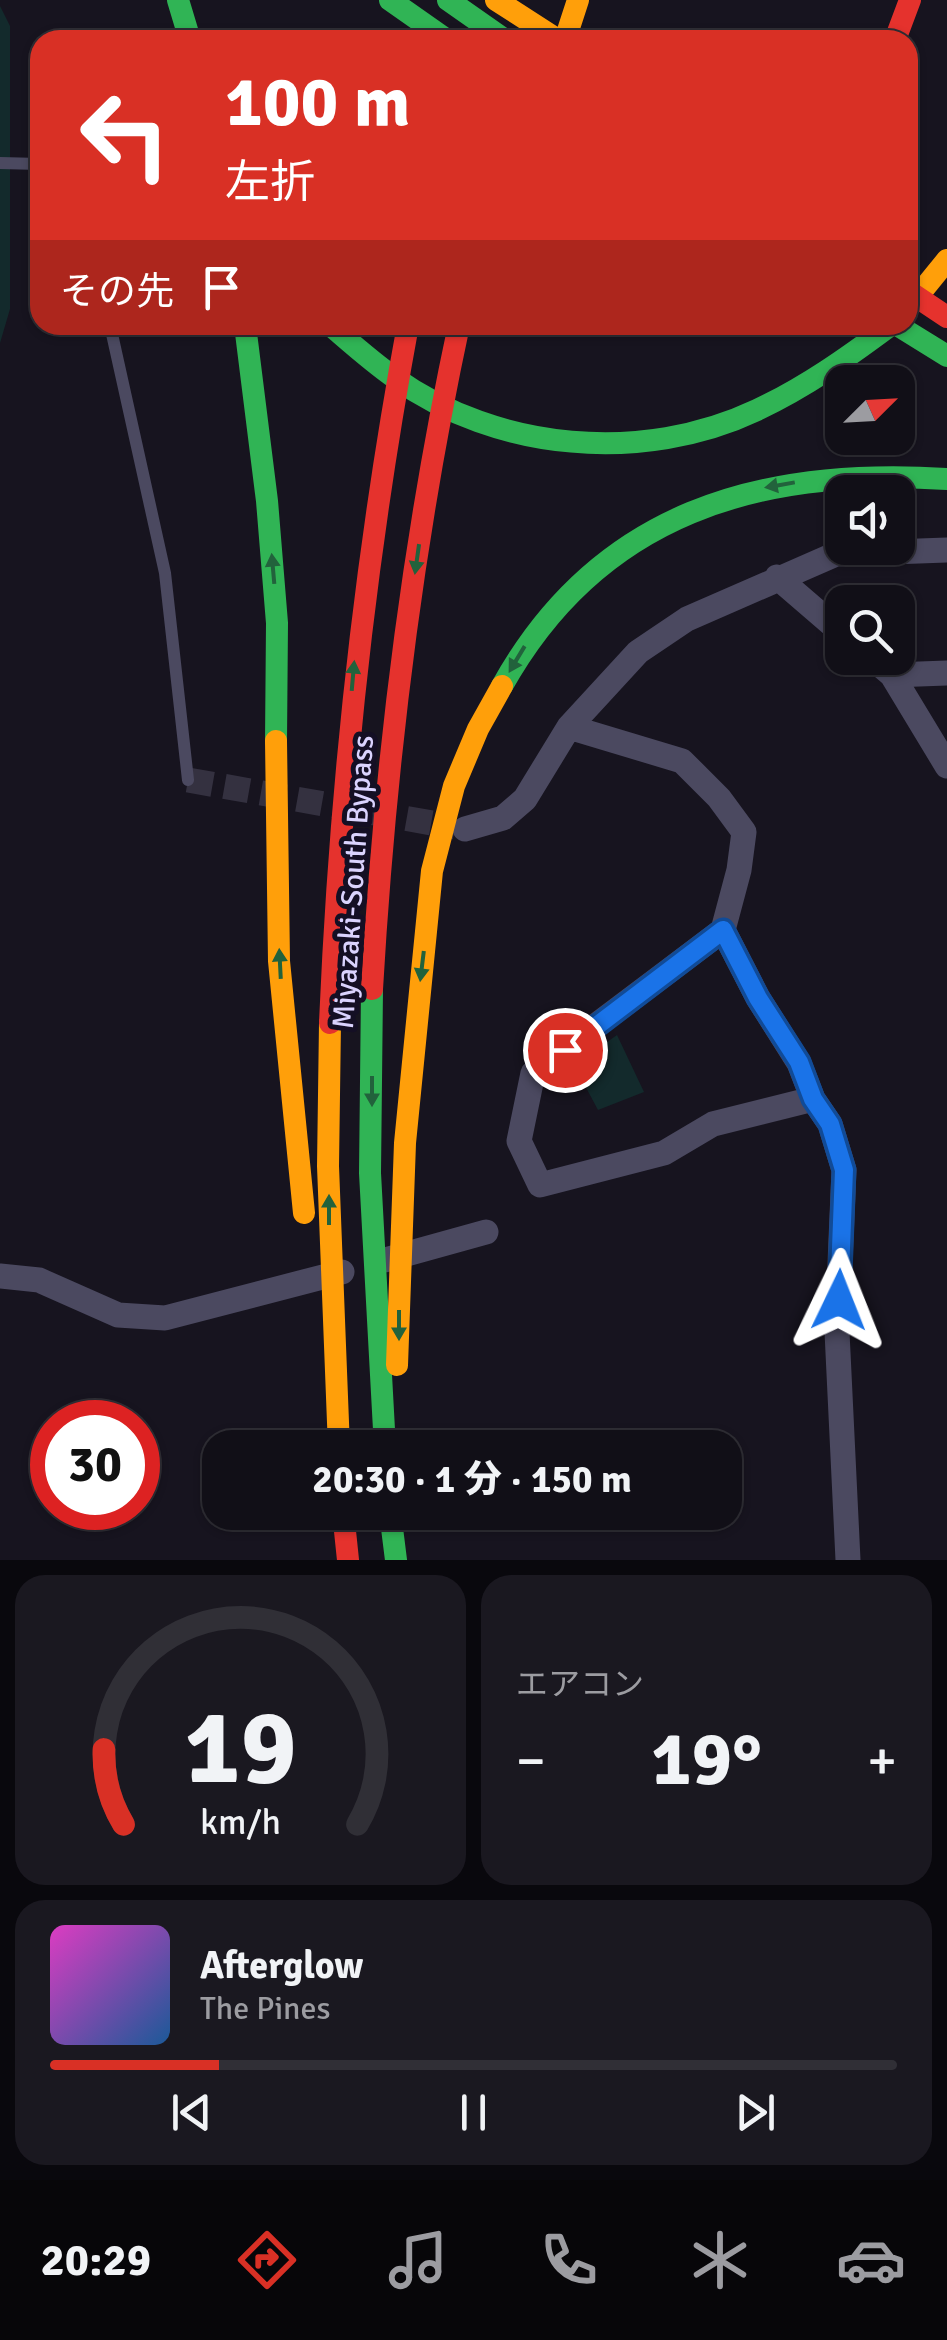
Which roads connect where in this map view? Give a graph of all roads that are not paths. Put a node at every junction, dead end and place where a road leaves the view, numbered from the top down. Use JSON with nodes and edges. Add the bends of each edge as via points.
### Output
{"nodes":[{"id":1,"x":178,"y":0,"type":"edge"},
{"id":2,"x":451,"y":0,"type":"edge"},
{"id":3,"x":483,"y":0,"type":"edge"},
{"id":4,"x":495,"y":0,"type":"edge"},
{"id":5,"x":542,"y":0,"type":"edge"},
{"id":6,"x":578,"y":0,"type":"edge"},
{"id":7,"x":910,"y":0,"type":"edge"},
{"id":8,"x":398,"y":6,"type":"edge"},
{"id":9,"x":187,"y":30,"type":"edge"},
{"id":10,"x":431,"y":30,"type":"edge"},
{"id":11,"x":446,"y":30,"type":"edge"},
{"id":12,"x":485,"y":30,"type":"edge"},
{"id":13,"x":492,"y":30,"type":"edge"},
{"id":14,"x":520,"y":30,"type":"edge"},
{"id":15,"x":535,"y":30,"type":"edge"},
{"id":16,"x":545,"y":30,"type":"edge"},
{"id":17,"x":566,"y":30,"type":"edge"},
{"id":18,"x":899,"y":30,"type":"edge"},
{"id":19,"x":0,"y":163,"type":"edge"},
{"id":20,"x":30,"y":164,"type":"edge"},
{"id":21,"x":947,"y":260,"type":"edge"},
{"id":22,"x":918,"y":296,"type":"edge"},
{"id":23,"x":918,"y":297,"type":"edge"},
{"id":24,"x":947,"y":316,"type":"edge"},
{"id":25,"x":112,"y":335,"type":"edge"},
{"id":26,"x":245,"y":335,"type":"edge"},
{"id":27,"x":342,"y":335,"type":"edge"},
{"id":28,"x":387,"y":335,"type":"edge"},
{"id":29,"x":406,"y":335,"type":"edge"},
{"id":30,"x":458,"y":335,"type":"edge"},
{"id":31,"x":479,"y":335,"type":"edge"},
{"id":32,"x":881,"y":335,"type":"edge"},
{"id":33,"x":911,"y":335,"type":"edge"},
{"id":34,"x":942,"y":353,"type":"edge"},
{"id":35,"x":380,"y":460,"type":"junction"},
{"id":36,"x":947,"y":479,"type":"edge"},
{"id":37,"x":426,"y":493,"type":"junction"},
{"id":38,"x":947,"y":550,"type":"edge"},
{"id":39,"x":776,"y":577,"type":"junction"},
{"id":40,"x":825,"y":619,"type":"edge"},
{"id":41,"x":947,"y":673,"type":"edge"},
{"id":42,"x":915,"y":674,"type":"edge"},
{"id":43,"x":892,"y":675,"type":"edge"},
{"id":44,"x":569,"y":728,"type":"junction"},
{"id":45,"x":947,"y":766,"type":"edge"},
{"id":46,"x":188,"y":780,"type":"dead end"},
{"id":47,"x":465,"y":829,"type":"tunnel mouth"},
{"id":48,"x":723,"y":930,"type":"junction"},
{"id":49,"x":813,"y":1099,"type":"junction"},
{"id":50,"x":486,"y":1232,"type":"dead end"},
{"id":51,"x":0,"y":1276,"type":"edge"},
{"id":52,"x":335,"y":1387,"type":"junction"},
{"id":53,"x":338,"y":1430,"type":"edge"},
{"id":54,"x":387,"y":1430,"type":"edge"},
{"id":55,"x":389,"y":1430,"type":"edge"},
{"id":56,"x":345,"y":1530,"type":"edge"},
{"id":57,"x":392,"y":1530,"type":"edge"},
{"id":58,"x":346,"y":1560,"type":"edge"},
{"id":59,"x":396,"y":1560,"type":"edge"},
{"id":60,"x":848,"y":1560,"type":"edge"}],
"edges":[{"from":1,"to":9,"type":"main road"},
{"from":2,"to":11,"type":"main road"},
{"from":2,"to":13,"type":"main road"},
{"from":3,"to":14,"type":"main road"},
{"from":4,"to":12,"type":"main road"},
{"from":4,"to":16,"type":"main road"},
{"from":5,"to":15,"type":"main road"},
{"from":6,"to":17,"type":"main road"},
{"from":7,"to":18,"type":"main road"},
{"from":8,"to":10,"type":"main road"},
{"from":19,"to":20,"type":"lane"},
{"from":21,"to":22,"type":"main road"},
{"from":23,"to":24,"type":"main road"},
{"from":25,"to":46,"type":"lane","via":[[164,573]]},
{"from":52,"to":26,"type":"main road","one_way":true,"via":[[307,1238],[279,960],[278,623]]},
{"from":27,"to":32,"type":"main road","via":[[406,389],[506,431],[557,441],[632,443],[712,430],[806,389]]},
{"from":28,"to":35,"type":"main road"},
{"from":29,"to":35,"type":"main road","name":"Miyazaki-South Bypass"},
{"from":30,"to":37,"type":"main road","name":"Miyazaki-South Bypass"},
{"from":31,"to":37,"type":"main road"},
{"from":33,"to":34,"type":"main road"},
{"from":52,"to":35,"type":"main road","name":"Miyazaki-South Bypass","one_way":true,"via":[[332,950],[356,640]]},
{"from":36,"to":55,"type":"main road","one_way":true,"via":[[843,474],[748,490],[692,511],[562,601],[524,646],[478,726],[437,845],[420,977]]},
{"from":37,"to":54,"type":"main road","name":"Miyazaki-South Bypass","one_way":true,"via":[[389,782],[371,1011],[373,1224]]},
{"from":38,"to":39,"type":"street","via":[[836,554]]},
{"from":39,"to":40,"type":"street"},
{"from":39,"to":44,"type":"street","via":[[686,619],[638,652]]},
{"from":41,"to":42,"type":"street"},
{"from":43,"to":45,"type":"street"},
{"from":44,"to":47,"type":"street","via":[[525,798],[503,818]]},
{"from":44,"to":48,"type":"street","via":[[682,761],[719,798],[744,832]]},
{"from":48,"to":49,"type":"street","via":[[799,1062]]},
{"from":48,"to":49,"type":"street","via":[[533,1073],[519,1141],[540,1185],[664,1153],[713,1124]]},
{"from":49,"to":60,"type":"street","via":[[830,1124],[844,1170],[838,1332]]},
{"from":50,"to":51,"type":"street","via":[[166,1318],[118,1315],[39,1280]]},
{"from":52,"to":53,"type":"main road","name":"Miyazaki-South Bypass"},
{"from":56,"to":58,"type":"main road"},
{"from":57,"to":59,"type":"main road"}]}
